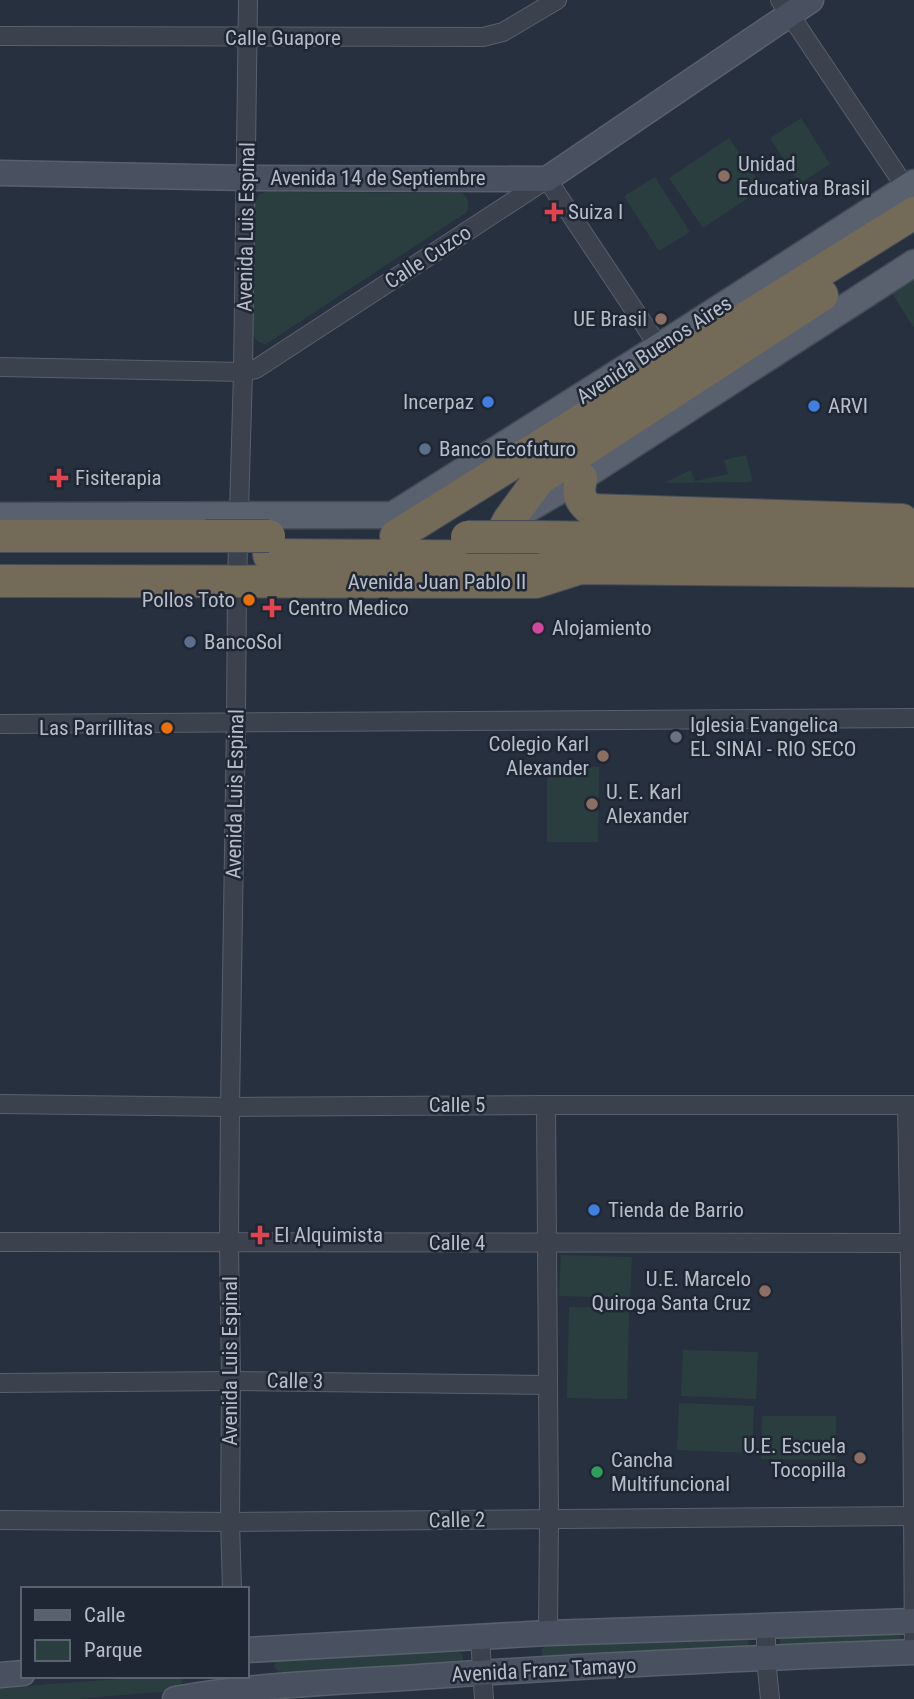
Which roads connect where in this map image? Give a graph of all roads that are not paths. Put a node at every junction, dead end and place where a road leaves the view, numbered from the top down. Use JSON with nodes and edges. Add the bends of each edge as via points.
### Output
{"nodes":[{"id":1,"x":248,"y":0,"type":"edge"},
{"id":2,"x":556,"y":0,"type":"edge"},
{"id":3,"x":811,"y":0,"type":"edge"},
{"id":4,"x":784,"y":7,"type":"edge"},
{"id":5,"x":0,"y":36,"type":"edge"},
{"id":6,"x":249,"y":37,"type":"junction"},
{"id":7,"x":0,"y":173,"type":"edge"},
{"id":8,"x":247,"y":178,"type":"junction"},
{"id":9,"x":547,"y":179,"type":"junction"},
{"id":10,"x":911,"y":195,"type":"edge"},
{"id":11,"x":914,"y":235,"type":"edge"},
{"id":12,"x":914,"y":263,"type":"edge"},
{"id":13,"x":659,"y":347,"type":"junction"},
{"id":14,"x":0,"y":367,"type":"edge"},
{"id":15,"x":243,"y":372,"type":"junction"},
{"id":16,"x":581,"y":478,"type":"junction"},
{"id":17,"x":239,"y":515,"type":"junction"},
{"id":18,"x":0,"y":516,"type":"edge"},
{"id":19,"x":509,"y":520,"type":"junction"},
{"id":20,"x":914,"y":523,"type":"edge"},
{"id":21,"x":395,"y":526,"type":"junction"},
{"id":22,"x":0,"y":536,"type":"edge"},
{"id":23,"x":914,"y":540,"type":"edge"},
{"id":24,"x":205,"y":545,"type":"junction"},
{"id":25,"x":269,"y":546,"type":"junction"},
{"id":26,"x":479,"y":546,"type":"junction"},
{"id":27,"x":0,"y":554,"type":"edge"},
{"id":28,"x":580,"y":568,"type":"junction"},
{"id":29,"x":914,"y":571,"type":"edge"},
{"id":30,"x":0,"y":581,"type":"edge"},
{"id":31,"x":237,"y":581,"type":"junction"},
{"id":32,"x":914,"y":718,"type":"edge"},
{"id":33,"x":236,"y":721,"type":"junction"},
{"id":34,"x":0,"y":724,"type":"edge"},
{"id":35,"x":0,"y":1104,"type":"edge"},
{"id":36,"x":546,"y":1105,"type":"junction"},
{"id":37,"x":911,"y":1105,"type":"edge"},
{"id":38,"x":230,"y":1107,"type":"junction"},
{"id":39,"x":0,"y":1242,"type":"edge"},
{"id":40,"x":229,"y":1242,"type":"junction"},
{"id":41,"x":547,"y":1243,"type":"junction"},
{"id":42,"x":911,"y":1243,"type":"edge"},
{"id":43,"x":913,"y":1378,"type":"edge"},
{"id":44,"x":231,"y":1381,"type":"junction"},
{"id":45,"x":0,"y":1383,"type":"edge"},
{"id":46,"x":547,"y":1385,"type":"junction"},
{"id":47,"x":914,"y":1516,"type":"edge"},
{"id":48,"x":549,"y":1519,"type":"junction"},
{"id":49,"x":0,"y":1520,"type":"edge"},
{"id":50,"x":230,"y":1522,"type":"junction"},
{"id":51,"x":232,"y":1587,"type":"edge"},
{"id":52,"x":914,"y":1621,"type":"edge"},
{"id":53,"x":766,"y":1626,"type":"junction"},
{"id":54,"x":548,"y":1633,"type":"junction"},
{"id":55,"x":480,"y":1638,"type":"junction"},
{"id":56,"x":248,"y":1650,"type":"edge"},
{"id":57,"x":914,"y":1652,"type":"edge"},
{"id":58,"x":766,"y":1658,"type":"junction"},
{"id":59,"x":21,"y":1673,"type":"edge"},
{"id":60,"x":481,"y":1673,"type":"junction"},
{"id":61,"x":0,"y":1675,"type":"edge"},
{"id":62,"x":214,"y":1678,"type":"edge"},
{"id":63,"x":245,"y":1691,"type":"edge"},
{"id":64,"x":190,"y":1698,"type":"edge"},
{"id":65,"x":484,"y":1699,"type":"edge"},
{"id":66,"x":770,"y":1699,"type":"edge"}],
"edges":[{"from":1,"to":6,"type":"street","name":"Avenida Luis Espinal"},
{"from":2,"to":6,"type":"street","name":"Calle Guapore","via":[[503,32],[483,37]]},
{"from":3,"to":4,"type":"main road","name":"Calle Cuzco"},
{"from":4,"to":9,"type":"main road","name":"Calle Cuzco"},
{"from":4,"to":10,"type":"street"},
{"from":5,"to":6,"type":"street","name":"Calle Guapore"},
{"from":6,"to":8,"type":"street","name":"Avenida Luis Espinal"},
{"from":7,"to":8,"type":"main road","name":"Avenida 14 de Septiembre"},
{"from":8,"to":9,"type":"main road","name":"Avenida 14 de Septiembre"},
{"from":8,"to":15,"type":"street","name":"Avenida Luis Espinal"},
{"from":9,"to":13,"type":"street"},
{"from":9,"to":15,"type":"street","name":"Calle Cuzco","via":[[275,358]]},
{"from":10,"to":13,"type":"main road","name":"Avenida Buenos Aires"},
{"from":10,"to":21,"type":"highway","name":"Avenida Buenos Aires"},
{"from":11,"to":19,"type":"highway","via":[[539,479]]},
{"from":12,"to":16,"type":"main road"},
{"from":13,"to":21,"type":"main road","name":"Avenida Buenos Aires"},
{"from":14,"to":15,"type":"street","name":"Calle Cuzco"},
{"from":15,"to":17,"type":"street","name":"Avenida Luis Espinal"},
{"from":16,"to":19,"type":"main road"},
{"from":16,"to":20,"type":"highway","via":[[581,502],[591,510]]},
{"from":17,"to":18,"type":"main road"},
{"from":17,"to":21,"type":"main road"},
{"from":17,"to":31,"type":"street","name":"Avenida Luis Espinal"},
{"from":19,"to":26,"type":"highway"},
{"from":21,"to":25,"type":"highway"},
{"from":21,"to":26,"type":"highway"},
{"from":22,"to":24,"type":"highway"},
{"from":23,"to":26,"type":"highway","bridge":true,"via":[[539,537]]},
{"from":24,"to":25,"type":"highway","bridge":true},
{"from":24,"to":27,"type":"highway"},
{"from":25,"to":26,"type":"highway"},
{"from":26,"to":28,"type":"highway"},
{"from":28,"to":29,"type":"highway","name":"Avenida Juan Pablo II"},
{"from":28,"to":31,"type":"highway","name":"Avenida Juan Pablo II","via":[[536,582]]},
{"from":30,"to":31,"type":"highway","name":"Avenida Juan Pablo II"},
{"from":31,"to":33,"type":"street","name":"Avenida Luis Espinal"},
{"from":32,"to":33,"type":"street"},
{"from":33,"to":34,"type":"street"},
{"from":33,"to":38,"type":"street","name":"Avenida Luis Espinal"},
{"from":35,"to":38,"type":"street","name":"Calle 5"},
{"from":36,"to":37,"type":"street","name":"Calle 5"},
{"from":36,"to":38,"type":"street","name":"Calle 5"},
{"from":36,"to":41,"type":"street"},
{"from":37,"to":42,"type":"street"},
{"from":38,"to":40,"type":"street","name":"Avenida Luis Espinal"},
{"from":39,"to":40,"type":"street","name":"Calle 4"},
{"from":40,"to":41,"type":"street","name":"Calle 4"},
{"from":40,"to":44,"type":"street","name":"Avenida Luis Espinal"},
{"from":41,"to":42,"type":"street","name":"Calle 4"},
{"from":41,"to":46,"type":"street"},
{"from":42,"to":43,"type":"street"},
{"from":43,"to":47,"type":"street"},
{"from":44,"to":45,"type":"street","name":"Calle 3"},
{"from":44,"to":46,"type":"street","name":"Calle 3"},
{"from":44,"to":50,"type":"street","name":"Avenida Luis Espinal"},
{"from":46,"to":48,"type":"street"},
{"from":47,"to":48,"type":"street","name":"Calle 2"},
{"from":47,"to":52,"type":"street"},
{"from":48,"to":50,"type":"street","name":"Calle 2"},
{"from":48,"to":54,"type":"street"},
{"from":49,"to":50,"type":"street","name":"Calle 2"},
{"from":50,"to":51,"type":"street","name":"Avenida Luis Espinal"},
{"from":52,"to":53,"type":"main road","name":"Avenida Franz Tamayo"},
{"from":52,"to":57,"type":"street"},
{"from":53,"to":54,"type":"main road","name":"Avenida Franz Tamayo"},
{"from":53,"to":58,"type":"street"},
{"from":54,"to":55,"type":"main road","name":"Avenida Franz Tamayo"},
{"from":55,"to":56,"type":"main road","name":"Avenida Franz Tamayo"},
{"from":55,"to":60,"type":"street"},
{"from":57,"to":58,"type":"main road","name":"Avenida Franz Tamayo"},
{"from":58,"to":60,"type":"main road","name":"Avenida Franz Tamayo"},
{"from":58,"to":66,"type":"street"},
{"from":59,"to":61,"type":"main road"},
{"from":60,"to":63,"type":"main road","name":"Avenida Franz Tamayo"},
{"from":60,"to":65,"type":"street"},
{"from":62,"to":64,"type":"main road"},
{"from":63,"to":64,"type":"main road","name":"Avenida Franz Tamayo"}]}
